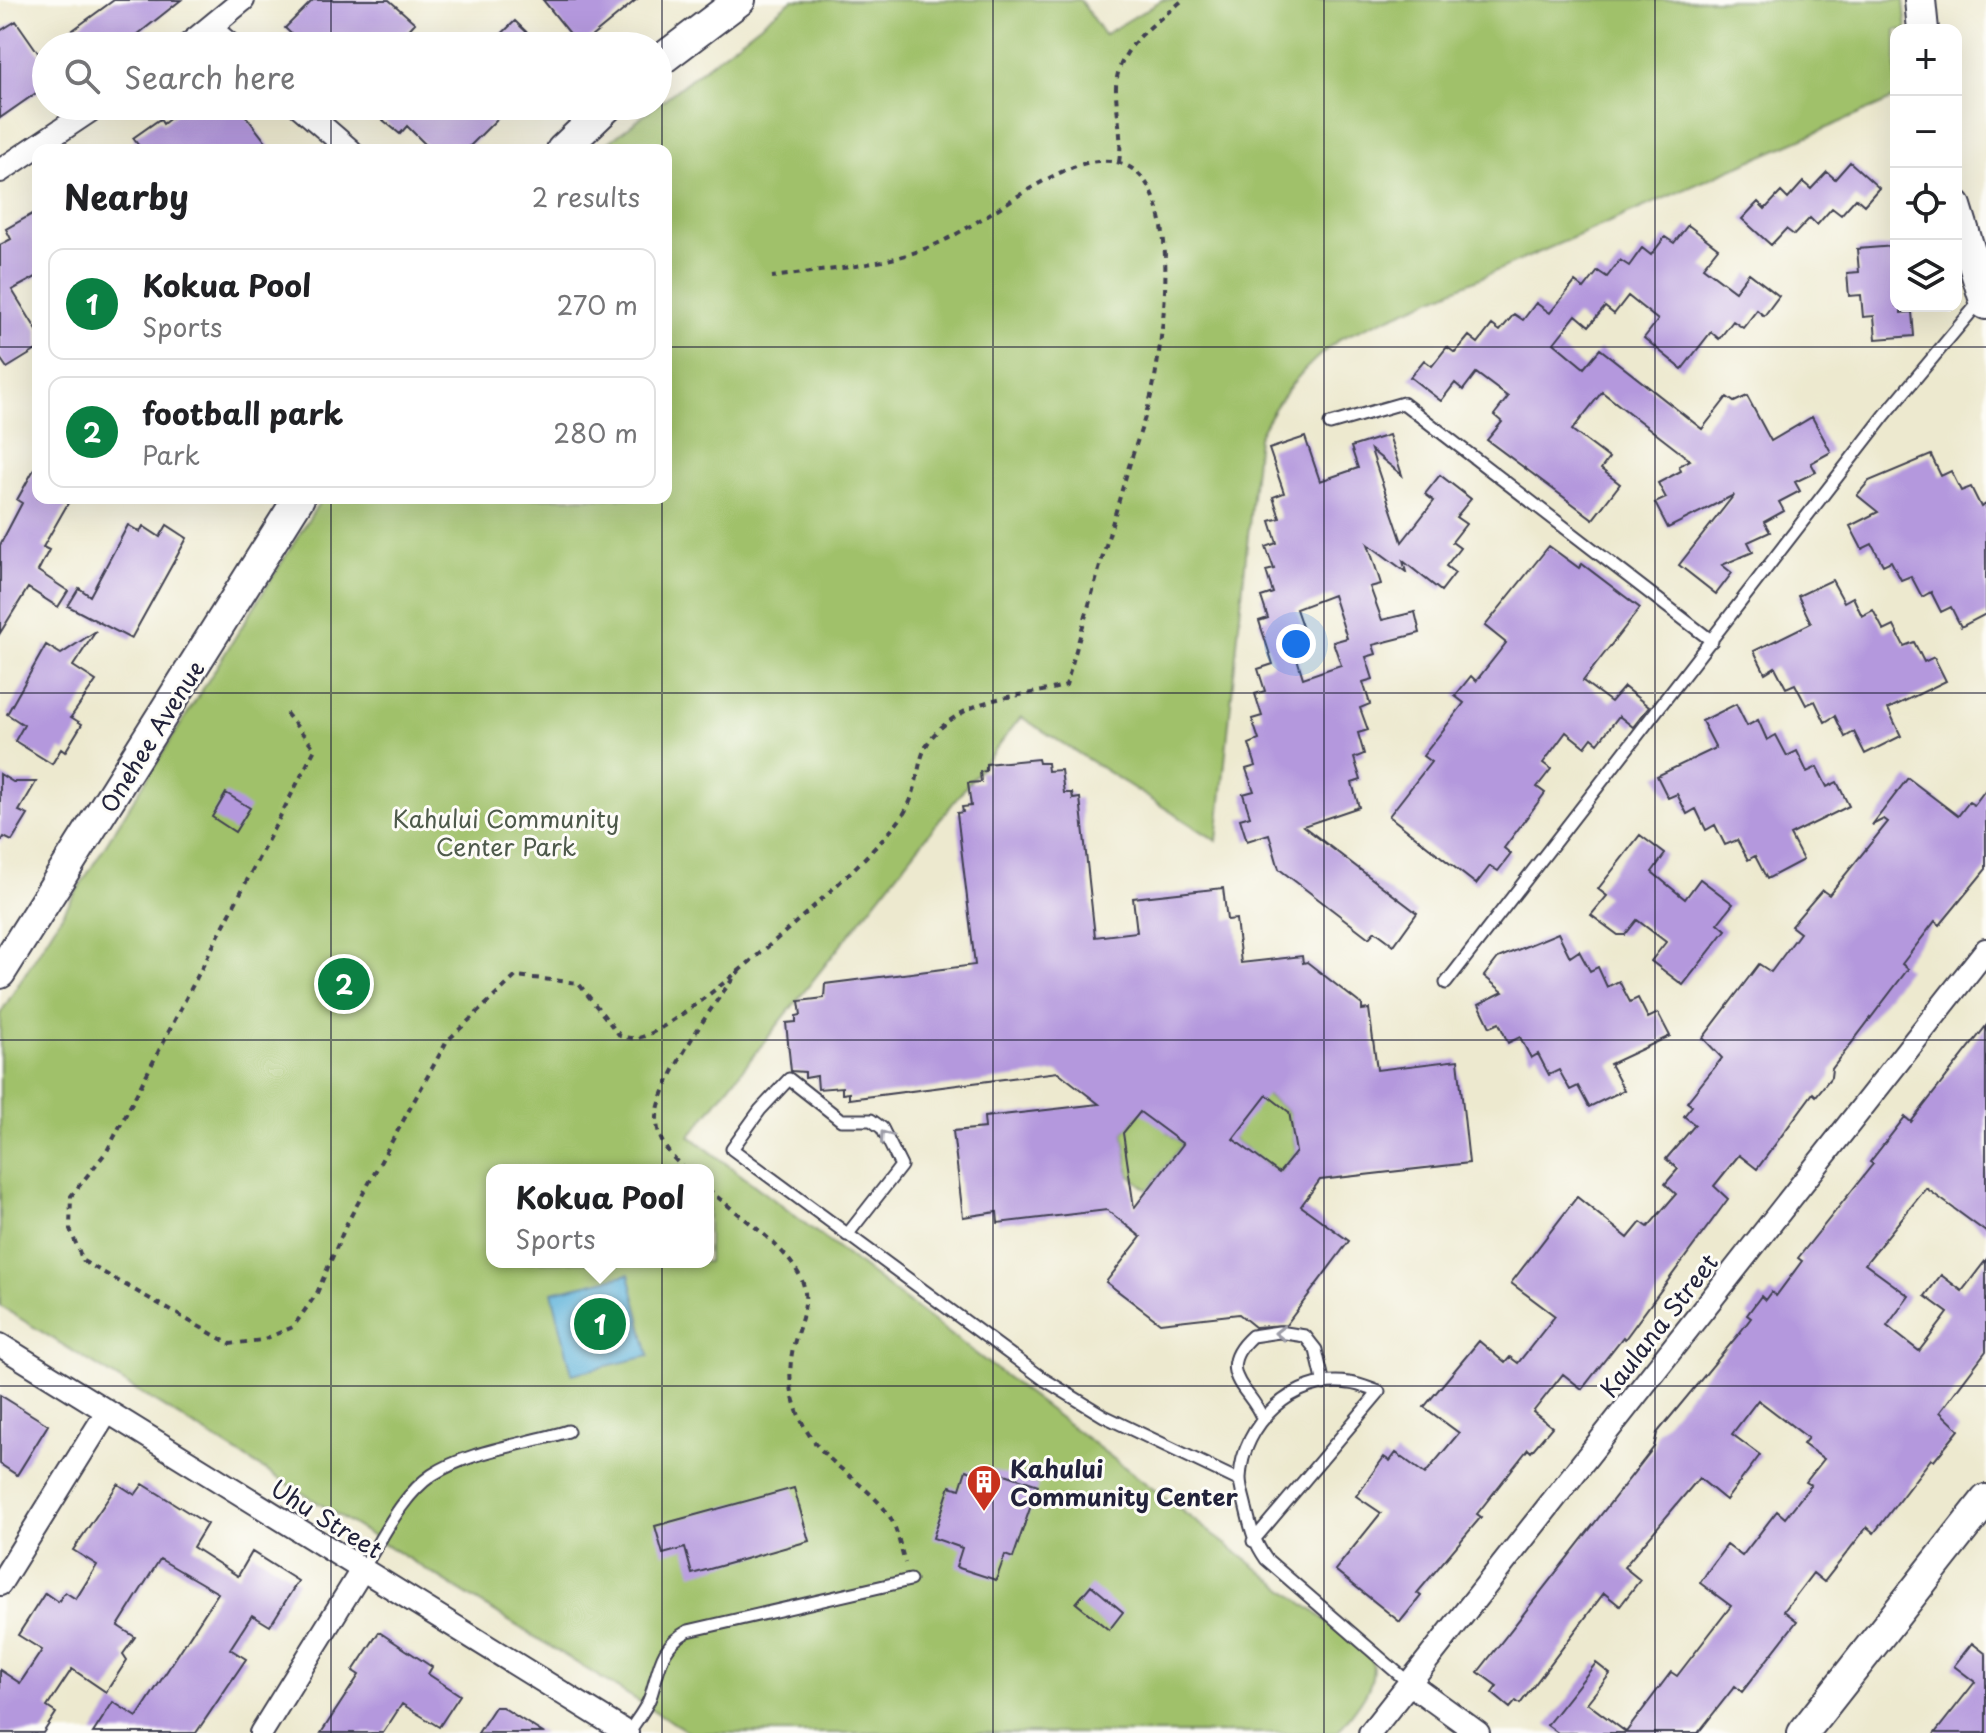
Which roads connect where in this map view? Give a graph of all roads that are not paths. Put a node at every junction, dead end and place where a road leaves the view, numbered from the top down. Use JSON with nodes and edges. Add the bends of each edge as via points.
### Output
{"nodes":[{"id":1,"x":243,"y":0,"type":"edge"},
{"id":2,"x":740,"y":0,"type":"edge"},
{"id":3,"x":1920,"y":0,"type":"edge"},
{"id":4,"x":1922,"y":24,"type":"edge"},
{"id":5,"x":211,"y":29,"type":"junction"},
{"id":6,"x":207,"y":32,"type":"edge"},
{"id":7,"x":215,"y":32,"type":"edge"},
{"id":8,"x":672,"y":51,"type":"edge"},
{"id":9,"x":76,"y":120,"type":"edge"},
{"id":10,"x":315,"y":120,"type":"edge"},
{"id":11,"x":593,"y":120,"type":"edge"},
{"id":12,"x":40,"y":144,"type":"edge"},
{"id":13,"x":343,"y":144,"type":"edge"},
{"id":14,"x":568,"y":144,"type":"edge"},
{"id":15,"x":32,"y":150,"type":"edge"},
{"id":16,"x":0,"y":171,"type":"edge"},
{"id":17,"x":1962,"y":226,"type":"edge"},
{"id":18,"x":1984,"y":301,"type":"edge"},
{"id":19,"x":1330,"y":424,"type":"dead end"},
{"id":20,"x":295,"y":504,"type":"edge"},
{"id":21,"x":1712,"y":641,"type":"junction"},
{"id":22,"x":1986,"y":950,"type":"edge"},
{"id":23,"x":0,"y":973,"type":"edge"},
{"id":24,"x":1446,"y":983,"type":"dead end"},
{"id":25,"x":847,"y":1235,"type":"junction"},
{"id":26,"x":0,"y":1345,"type":"edge"},
{"id":27,"x":1324,"y":1384,"type":"junction"},
{"id":28,"x":107,"y":1412,"type":"junction"},
{"id":29,"x":1262,"y":1418,"type":"junction"},
{"id":30,"x":568,"y":1431,"type":"dead end"},
{"id":31,"x":1240,"y":1481,"type":"junction"},
{"id":32,"x":1986,"y":1500,"type":"edge"},
{"id":33,"x":1253,"y":1541,"type":"junction"},
{"id":34,"x":362,"y":1570,"type":"junction"},
{"id":35,"x":910,"y":1580,"type":"road end"},
{"id":36,"x":0,"y":1584,"type":"edge"},
{"id":37,"x":1409,"y":1683,"type":"junction"},
{"id":38,"x":261,"y":1733,"type":"edge"},
{"id":39,"x":628,"y":1733,"type":"edge"},
{"id":40,"x":1370,"y":1733,"type":"edge"},
{"id":41,"x":1478,"y":1733,"type":"edge"},
{"id":42,"x":1803,"y":1733,"type":"edge"}],
"edges":[{"from":1,"to":5,"type":"street"},
{"from":2,"to":8,"type":"street"},
{"from":3,"to":4,"type":"street"},
{"from":5,"to":6,"type":"street"},
{"from":5,"to":7,"type":"street"},
{"from":9,"to":12,"type":"street"},
{"from":10,"to":13,"type":"street"},
{"from":11,"to":14,"type":"street"},
{"from":15,"to":16,"type":"street"},
{"from":17,"to":18,"type":"street"},
{"from":18,"to":21,"type":"lane","via":[[1885,415]]},
{"from":19,"to":21,"type":"lane","via":[[1403,403]]},
{"from":20,"to":23,"type":"street","name":"Onehee Avenue"},
{"from":21,"to":24,"type":"lane"},
{"from":22,"to":37,"type":"street","name":"Kaulana Street"},
{"from":25,"to":25,"type":"lane","one_way":true,"via":[[901,1166],[882,1128],[871,1120],[841,1120],[789,1079],[732,1149]]},
{"from":25,"to":31,"type":"lane","via":[[1074,1399]]},
{"from":26,"to":28,"type":"street","name":"Uhu Street"},
{"from":27,"to":29,"type":"lane","via":[[1295,1393]]},
{"from":27,"to":29,"type":"lane","one_way":true,"via":[[1316,1350],[1305,1336],[1252,1336],[1237,1359],[1236,1378]]},
{"from":27,"to":33,"type":"lane","via":[[1349,1382],[1379,1392]]},
{"from":28,"to":34,"type":"street","name":"Uhu Street"},
{"from":28,"to":36,"type":"street"},
{"from":29,"to":31,"type":"lane","via":[[1245,1448]]},
{"from":30,"to":34,"type":"lane","via":[[465,1460],[430,1476],[403,1506]]},
{"from":31,"to":33,"type":"lane"},
{"from":32,"to":42,"type":"street"},
{"from":33,"to":37,"type":"lane","via":[[1266,1559]]},
{"from":34,"to":38,"type":"street"},
{"from":34,"to":39,"type":"street","name":"Uhu Street"},
{"from":35,"to":39,"type":"lane","via":[[675,1638],[663,1653],[651,1698]]},
{"from":37,"to":40,"type":"street","name":"Kaulana Street"},
{"from":37,"to":41,"type":"street"}]}
